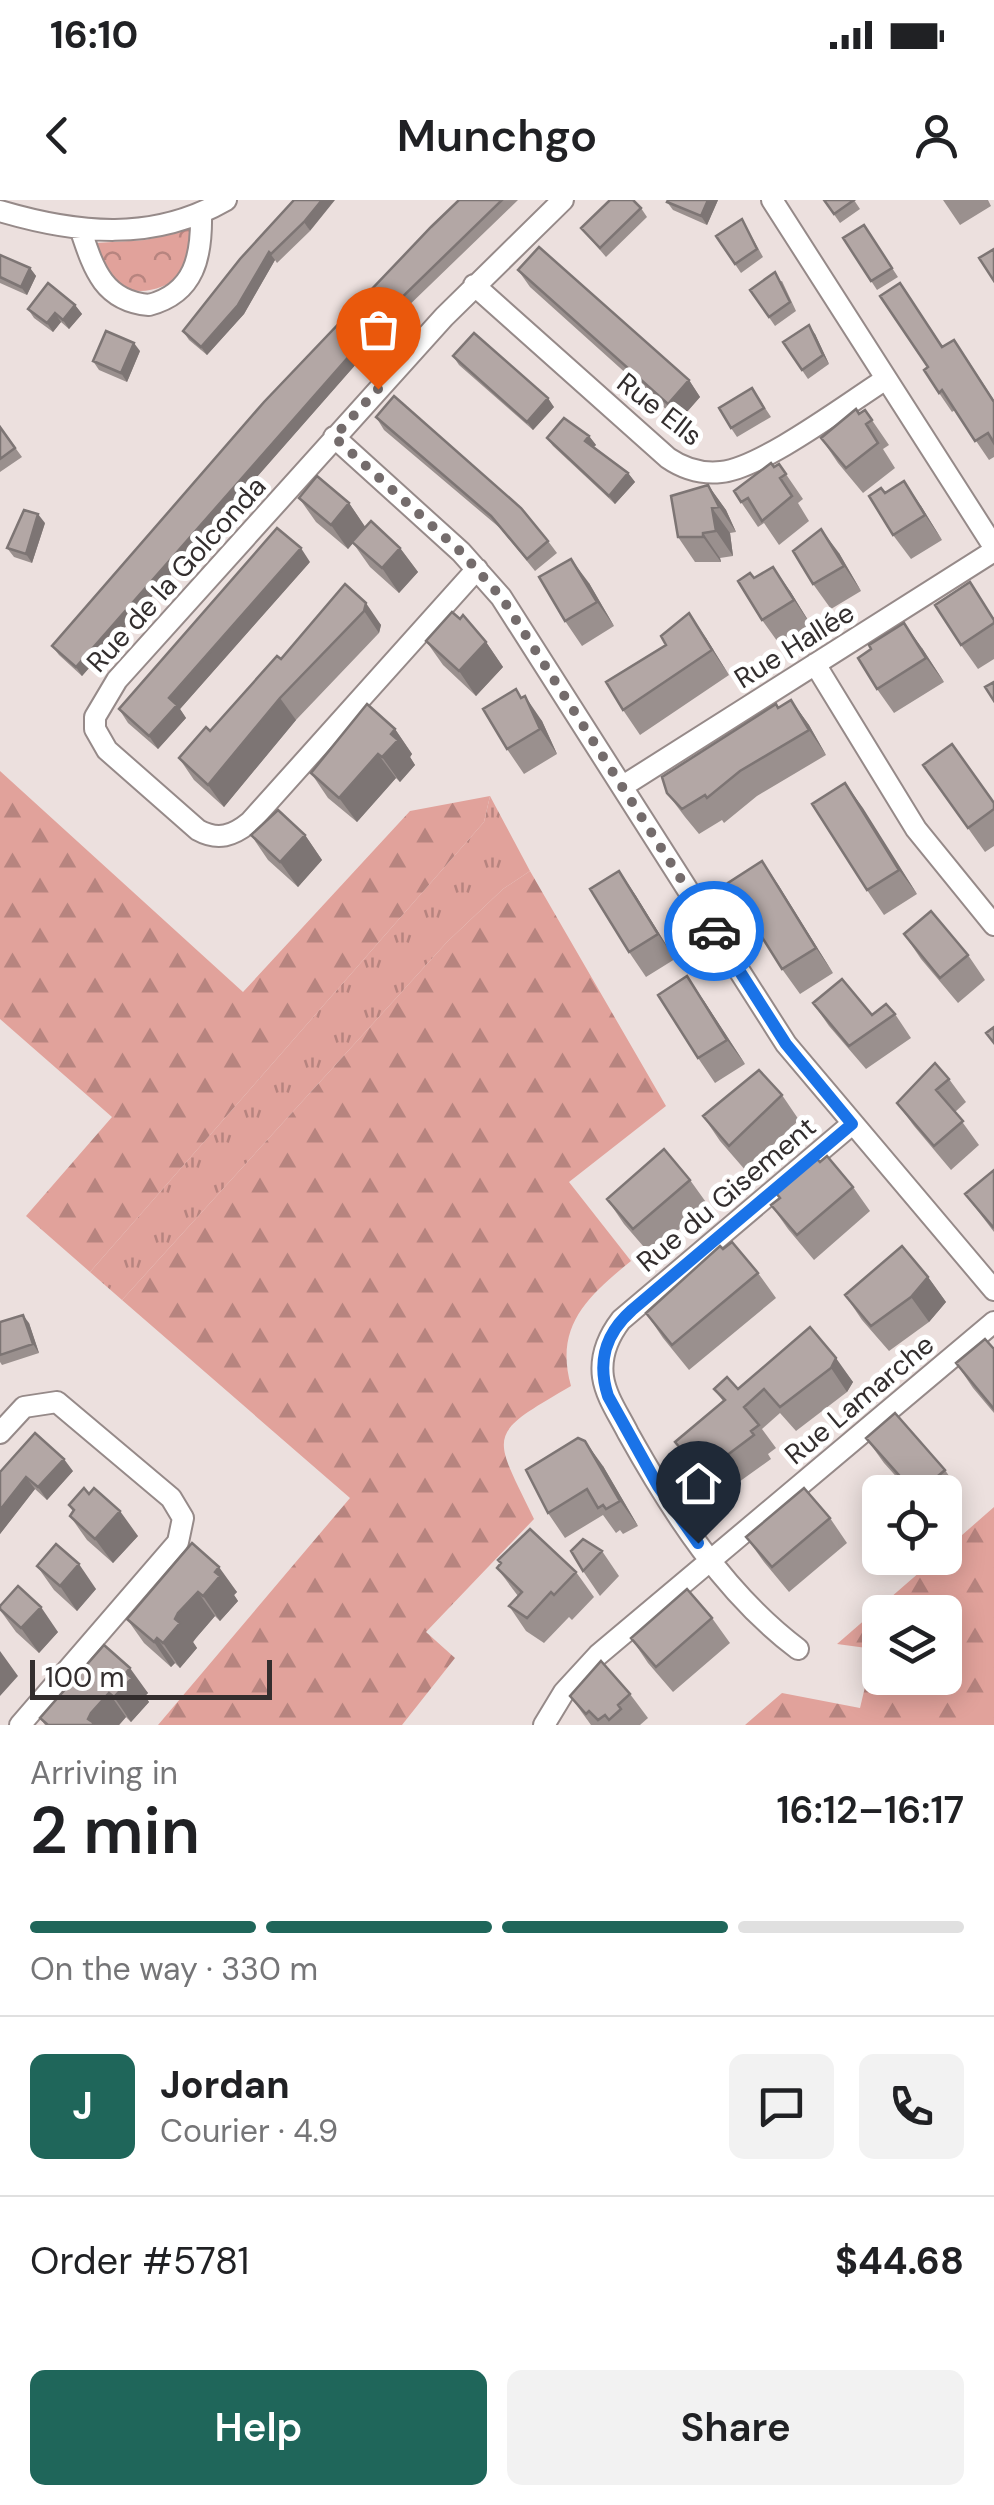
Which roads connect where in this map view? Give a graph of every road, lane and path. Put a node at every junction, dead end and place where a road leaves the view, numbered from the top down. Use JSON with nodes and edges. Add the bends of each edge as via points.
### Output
{"nodes":[{"id":1,"x":226,"y":200,"type":"edge"},
{"id":2,"x":563,"y":200,"type":"edge"},
{"id":3,"x":772,"y":200,"type":"edge"},
{"id":4,"x":0,"y":212,"type":"edge"},
{"id":5,"x":201,"y":213,"type":"junction"},
{"id":6,"x":81,"y":231,"type":"junction"},
{"id":7,"x":474,"y":286,"type":"junction"},
{"id":8,"x":886,"y":379,"type":"junction"},
{"id":9,"x":334,"y":437,"type":"junction"},
{"id":10,"x":994,"y":549,"type":"edge"},
{"id":11,"x":477,"y":569,"type":"junction"},
{"id":12,"x":815,"y":664,"type":"junction"},
{"id":13,"x":622,"y":786,"type":"junction"},
{"id":14,"x":994,"y":925,"type":"edge"},
{"id":15,"x":852,"y":1124,"type":"junction"},
{"id":16,"x":994,"y":1290,"type":"edge"},
{"id":17,"x":994,"y":1322,"type":"edge"},
{"id":18,"x":0,"y":1433,"type":"edge"},
{"id":19,"x":711,"y":1559,"type":"junction"},
{"id":20,"x":798,"y":1649,"type":"dead end"},
{"id":21,"x":20,"y":1725,"type":"edge"},
{"id":22,"x":544,"y":1725,"type":"edge"}],
"edges":[{"from":1,"to":5,"type":"street"},
{"from":2,"to":7,"type":"street","name":"Rue de la Golconda"},
{"from":3,"to":8,"type":"street"},
{"from":4,"to":6,"type":"street"},
{"from":5,"to":6,"type":"street","via":[[134,230]]},
{"from":5,"to":6,"type":"street","via":[[202,242],[192,276],[181,290],[149,305],[115,296],[102,283]]},
{"from":7,"to":8,"type":"street","name":"Rue Ells","via":[[668,458],[692,470],[722,472],[750,464]]},
{"from":7,"to":9,"type":"street","name":"Rue de la Golconda"},
{"from":8,"to":10,"type":"street"},
{"from":9,"to":11,"type":"street"},
{"from":9,"to":11,"type":"street","name":"Rue de la Golconda","via":[[106,693],[95,729],[107,750],[198,830],[231,835],[250,822]]},
{"from":10,"to":12,"type":"street","name":"Rue Hallée"},
{"from":11,"to":13,"type":"street","via":[[513,613]]},
{"from":12,"to":13,"type":"street","name":"Rue Hallée"},
{"from":12,"to":14,"type":"street","via":[[916,829]]},
{"from":13,"to":15,"type":"street","via":[[776,1028]]},
{"from":15,"to":16,"type":"street"},
{"from":15,"to":19,"type":"street","name":"Rue du Gisement","via":[[632,1310],[605,1348],[608,1396],[658,1486]]},
{"from":17,"to":19,"type":"street","name":"Rue Lamarche"},
{"from":18,"to":21,"type":"street","via":[[24,1407],[57,1402],[171,1498],[184,1518],[178,1542]]},
{"from":19,"to":20,"type":"street","name":"Rue du Gisement","via":[[754,1612]]},
{"from":19,"to":22,"type":"street","name":"Rue Lamarche","via":[[598,1655]]}]}
